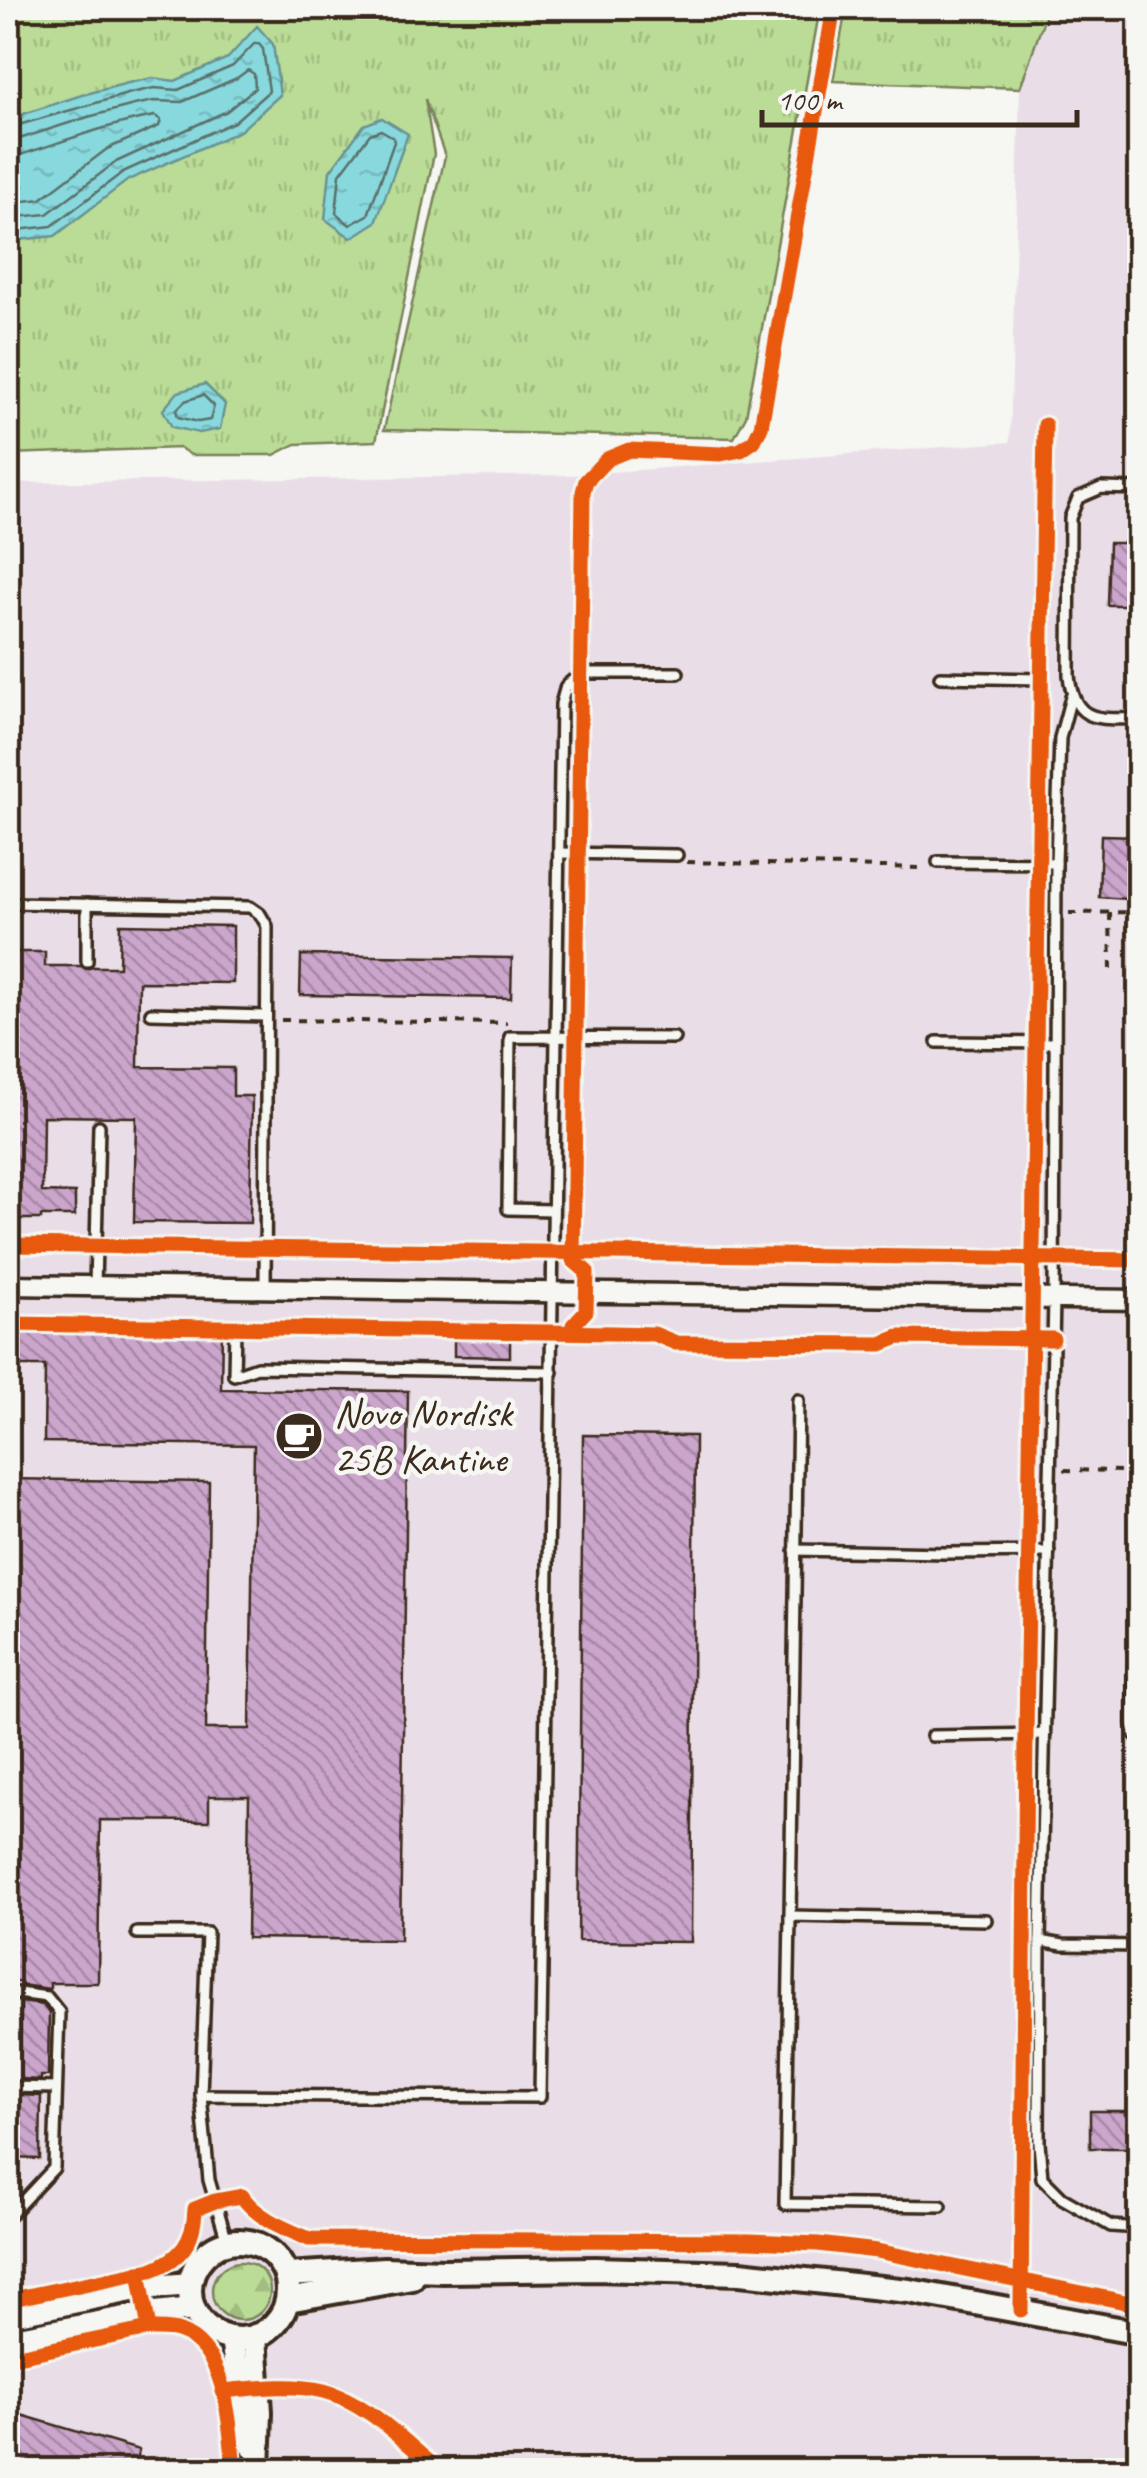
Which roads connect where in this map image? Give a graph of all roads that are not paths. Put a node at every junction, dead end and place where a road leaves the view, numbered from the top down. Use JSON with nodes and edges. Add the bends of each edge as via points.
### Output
{"nodes":[{"id":1,"x":1140,"y":489,"type":"edge"},
{"id":2,"x":678,"y":674,"type":"dead end"},
{"id":3,"x":940,"y":676,"type":"dead end"},
{"id":4,"x":1040,"y":679,"type":"dead end"},
{"id":5,"x":1071,"y":697,"type":"junction"},
{"id":6,"x":1140,"y":719,"type":"edge"},
{"id":7,"x":559,"y":853,"type":"junction"},
{"id":8,"x":677,"y":858,"type":"road end"},
{"id":9,"x":1056,"y":863,"type":"junction"},
{"id":10,"x":938,"y":865,"type":"road end"},
{"id":11,"x":8,"y":903,"type":"edge"},
{"id":12,"x":86,"y":904,"type":"junction"},
{"id":13,"x":87,"y":961,"type":"dead end"},
{"id":14,"x":150,"y":1013,"type":"dead end"},
{"id":15,"x":266,"y":1018,"type":"junction"},
{"id":16,"x":556,"y":1037,"type":"junction"},
{"id":17,"x":674,"y":1038,"type":"dead end"},
{"id":18,"x":937,"y":1042,"type":"dead end"},
{"id":19,"x":1055,"y":1043,"type":"junction"},
{"id":20,"x":98,"y":1126,"type":"dead end"},
{"id":21,"x":553,"y":1210,"type":"junction"},
{"id":22,"x":8,"y":1286,"type":"edge"},
{"id":23,"x":95,"y":1286,"type":"junction"},
{"id":24,"x":266,"y":1289,"type":"junction"},
{"id":25,"x":554,"y":1293,"type":"junction"},
{"id":26,"x":1054,"y":1298,"type":"junction"},
{"id":27,"x":1140,"y":1300,"type":"edge"},
{"id":28,"x":234,"y":1327,"type":"dead end"},
{"id":29,"x":552,"y":1372,"type":"junction"},
{"id":30,"x":798,"y":1400,"type":"dead end"},
{"id":31,"x":1136,"y":1471,"type":"road end"},
{"id":32,"x":795,"y":1550,"type":"junction"},
{"id":33,"x":1049,"y":1552,"type":"junction"},
{"id":34,"x":1044,"y":1734,"type":"junction"},
{"id":35,"x":932,"y":1736,"type":"dead end"},
{"id":36,"x":1140,"y":1739,"type":"edge"},
{"id":37,"x":790,"y":1916,"type":"junction"},
{"id":38,"x":986,"y":1920,"type":"dead end"},
{"id":39,"x":137,"y":1933,"type":"dead end"},
{"id":40,"x":1040,"y":1942,"type":"junction"},
{"id":41,"x":1140,"y":1946,"type":"edge"},
{"id":42,"x":8,"y":2000,"type":"edge"},
{"id":43,"x":8,"y":2087,"type":"edge"},
{"id":44,"x":56,"y":2088,"type":"junction"},
{"id":45,"x":201,"y":2095,"type":"junction"},
{"id":46,"x":941,"y":2206,"type":"dead end"},
{"id":47,"x":8,"y":2217,"type":"edge"},
{"id":48,"x":1140,"y":2228,"type":"edge"},
{"id":49,"x":227,"y":2241,"type":"junction"},
{"id":50,"x":444,"y":2271,"type":"junction"},
{"id":51,"x":286,"y":2275,"type":"junction"},
{"id":52,"x":190,"y":2284,"type":"junction"},
{"id":53,"x":288,"y":2300,"type":"junction"},
{"id":54,"x":193,"y":2309,"type":"junction"},
{"id":55,"x":8,"y":2314,"type":"edge"},
{"id":56,"x":1140,"y":2333,"type":"edge"},
{"id":57,"x":243,"y":2338,"type":"junction"},
{"id":58,"x":8,"y":2340,"type":"edge"},
{"id":59,"x":258,"y":2465,"type":"edge"}],
"edges":[{"from":1,"to":5,"type":"lane","via":[[1101,488],[1078,498],[1070,518]]},
{"from":2,"to":7,"type":"lane","via":[[581,673],[566,686]]},
{"from":3,"to":4,"type":"lane"},
{"from":5,"to":6,"type":"lane","via":[[1097,718]]},
{"from":5,"to":9,"type":"lane","via":[[1060,738]]},
{"from":7,"to":8,"type":"lane"},
{"from":7,"to":16,"type":"lane"},
{"from":9,"to":10,"type":"lane"},
{"from":9,"to":19,"type":"lane"},
{"from":11,"to":12,"type":"lane"},
{"from":12,"to":13,"type":"lane"},
{"from":12,"to":15,"type":"lane","via":[[250,907],[266,926]]},
{"from":14,"to":15,"type":"lane"},
{"from":15,"to":24,"type":"lane"},
{"from":16,"to":17,"type":"lane"},
{"from":16,"to":21,"type":"lane"},
{"from":16,"to":21,"type":"lane","via":[[510,1037],[508,1209]]},
{"from":18,"to":19,"type":"lane"},
{"from":19,"to":26,"type":"lane"},
{"from":20,"to":23,"type":"lane"},
{"from":21,"to":25,"type":"lane"},
{"from":22,"to":23,"type":"street"},
{"from":23,"to":24,"type":"street"},
{"from":24,"to":25,"type":"street"},
{"from":25,"to":26,"type":"street"},
{"from":25,"to":29,"type":"lane"},
{"from":26,"to":27,"type":"street"},
{"from":26,"to":33,"type":"lane"},
{"from":28,"to":29,"type":"lane","via":[[234,1376],[257,1367]]},
{"from":29,"to":45,"type":"lane","via":[[540,2096]]},
{"from":30,"to":32,"type":"lane"},
{"from":31,"to":36,"type":"lane","via":[[1133,1723]]},
{"from":32,"to":33,"type":"lane"},
{"from":32,"to":37,"type":"lane"},
{"from":33,"to":34,"type":"lane"},
{"from":34,"to":35,"type":"lane"},
{"from":34,"to":40,"type":"lane"},
{"from":37,"to":38,"type":"lane"},
{"from":37,"to":46,"type":"lane","via":[[785,2204]]},
{"from":39,"to":45,"type":"lane","via":[[208,1932]]},
{"from":40,"to":41,"type":"lane"},
{"from":40,"to":48,"type":"lane","via":[[1042,2178],[1111,2226]]},
{"from":42,"to":44,"type":"lane","via":[[18,1993],[47,1997],[59,2012]]},
{"from":43,"to":44,"type":"lane"},
{"from":44,"to":47,"type":"lane","via":[[54,2168]]},
{"from":45,"to":49,"type":"lane","via":[[209,2180]]},
{"from":49,"to":51,"type":"street","via":[[270,2250]]},
{"from":49,"to":52,"type":"street","via":[[202,2257]]},
{"from":50,"to":51,"type":"street"},
{"from":50,"to":53,"type":"street"},
{"from":50,"to":56,"type":"street","via":[[740,2273],[909,2291]]},
{"from":51,"to":53,"type":"street"},
{"from":52,"to":54,"type":"street"},
{"from":52,"to":55,"type":"street"},
{"from":53,"to":57,"type":"street","via":[[270,2328]]},
{"from":54,"to":57,"type":"street","via":[[216,2333]]},
{"from":54,"to":58,"type":"street"},
{"from":57,"to":59,"type":"street","via":[[260,2412]]}]}
